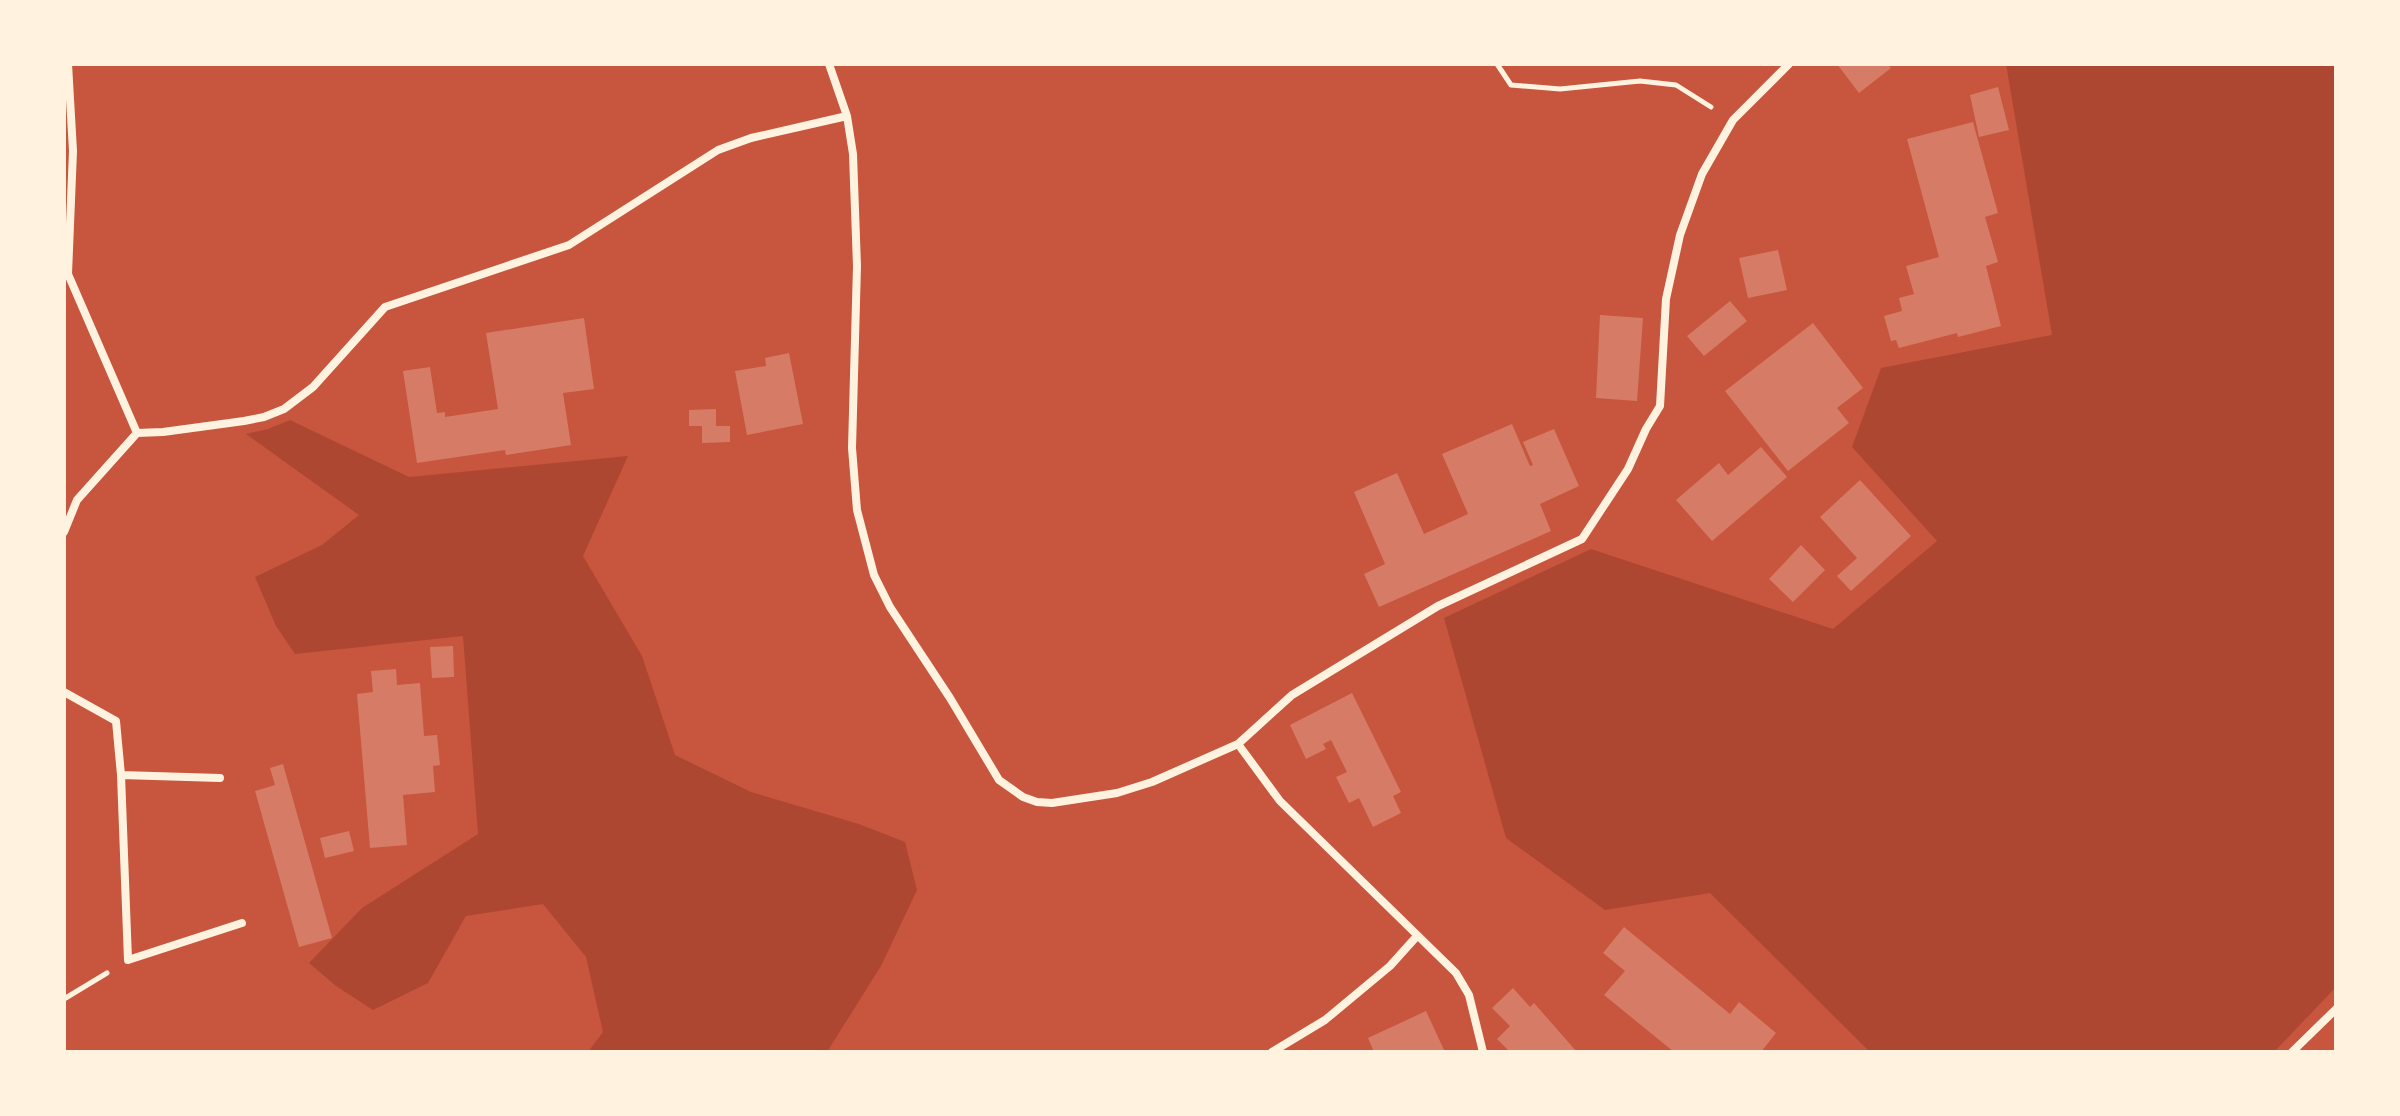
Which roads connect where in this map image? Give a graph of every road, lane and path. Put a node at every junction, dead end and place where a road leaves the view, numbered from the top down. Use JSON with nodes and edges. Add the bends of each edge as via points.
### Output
{"nodes":[{"id":1,"x":68,"y":64,"type":"edge"},
{"id":2,"x":829,"y":64,"type":"edge"},
{"id":3,"x":1497,"y":64,"type":"edge"},
{"id":4,"x":1789,"y":64,"type":"edge"},
{"id":5,"x":847,"y":116,"type":"junction"},
{"id":6,"x":1733,"y":120,"type":"junction"},
{"id":7,"x":66,"y":274,"type":"edge"},
{"id":8,"x":137,"y":433,"type":"junction"},
{"id":9,"x":64,"y":532,"type":"edge"},
{"id":10,"x":64,"y":692,"type":"edge"},
{"id":11,"x":1238,"y":744,"type":"junction"},
{"id":12,"x":121,"y":775,"type":"junction"},
{"id":13,"x":220,"y":778,"type":"dead end"},
{"id":14,"x":242,"y":923,"type":"dead end"},
{"id":15,"x":1417,"y":936,"type":"junction"},
{"id":16,"x":128,"y":960,"type":"junction"},
{"id":17,"x":64,"y":999,"type":"edge"},
{"id":18,"x":2336,"y":1009,"type":"edge"},
{"id":19,"x":1272,"y":1052,"type":"edge"},
{"id":20,"x":1483,"y":1052,"type":"edge"},
{"id":21,"x":2292,"y":1052,"type":"edge"}],
"edges":[{"from":1,"to":7,"type":"street","via":[[73,151]]},
{"from":2,"to":5,"type":"street"},
{"from":3,"to":6,"type":"path","via":[[1511,85],[1676,85]]},
{"from":4,"to":6,"type":"street"},
{"from":5,"to":8,"type":"street","via":[[718,150],[569,245],[385,307],[313,387],[284,409],[244,421]]},
{"from":5,"to":11,"type":"street","via":[[857,266],[852,448],[857,510],[874,575],[890,607],[991,769],[1023,797],[1052,803],[1117,793]]},
{"from":6,"to":11,"type":"street","via":[[1702,174],[1680,235],[1666,299],[1660,406],[1628,469],[1582,539],[1438,606],[1292,695]]},
{"from":7,"to":8,"type":"street"},
{"from":8,"to":9,"type":"street","via":[[77,500]]},
{"from":10,"to":12,"type":"street","via":[[116,721]]},
{"from":11,"to":15,"type":"street","via":[[1280,801]]},
{"from":12,"to":13,"type":"street"},
{"from":12,"to":16,"type":"street"},
{"from":14,"to":16,"type":"street"},
{"from":15,"to":19,"type":"street","via":[[1325,1020]]},
{"from":15,"to":20,"type":"street","via":[[1456,973],[1469,995]]},
{"from":16,"to":17,"type":"path"},
{"from":18,"to":21,"type":"street"}]}
